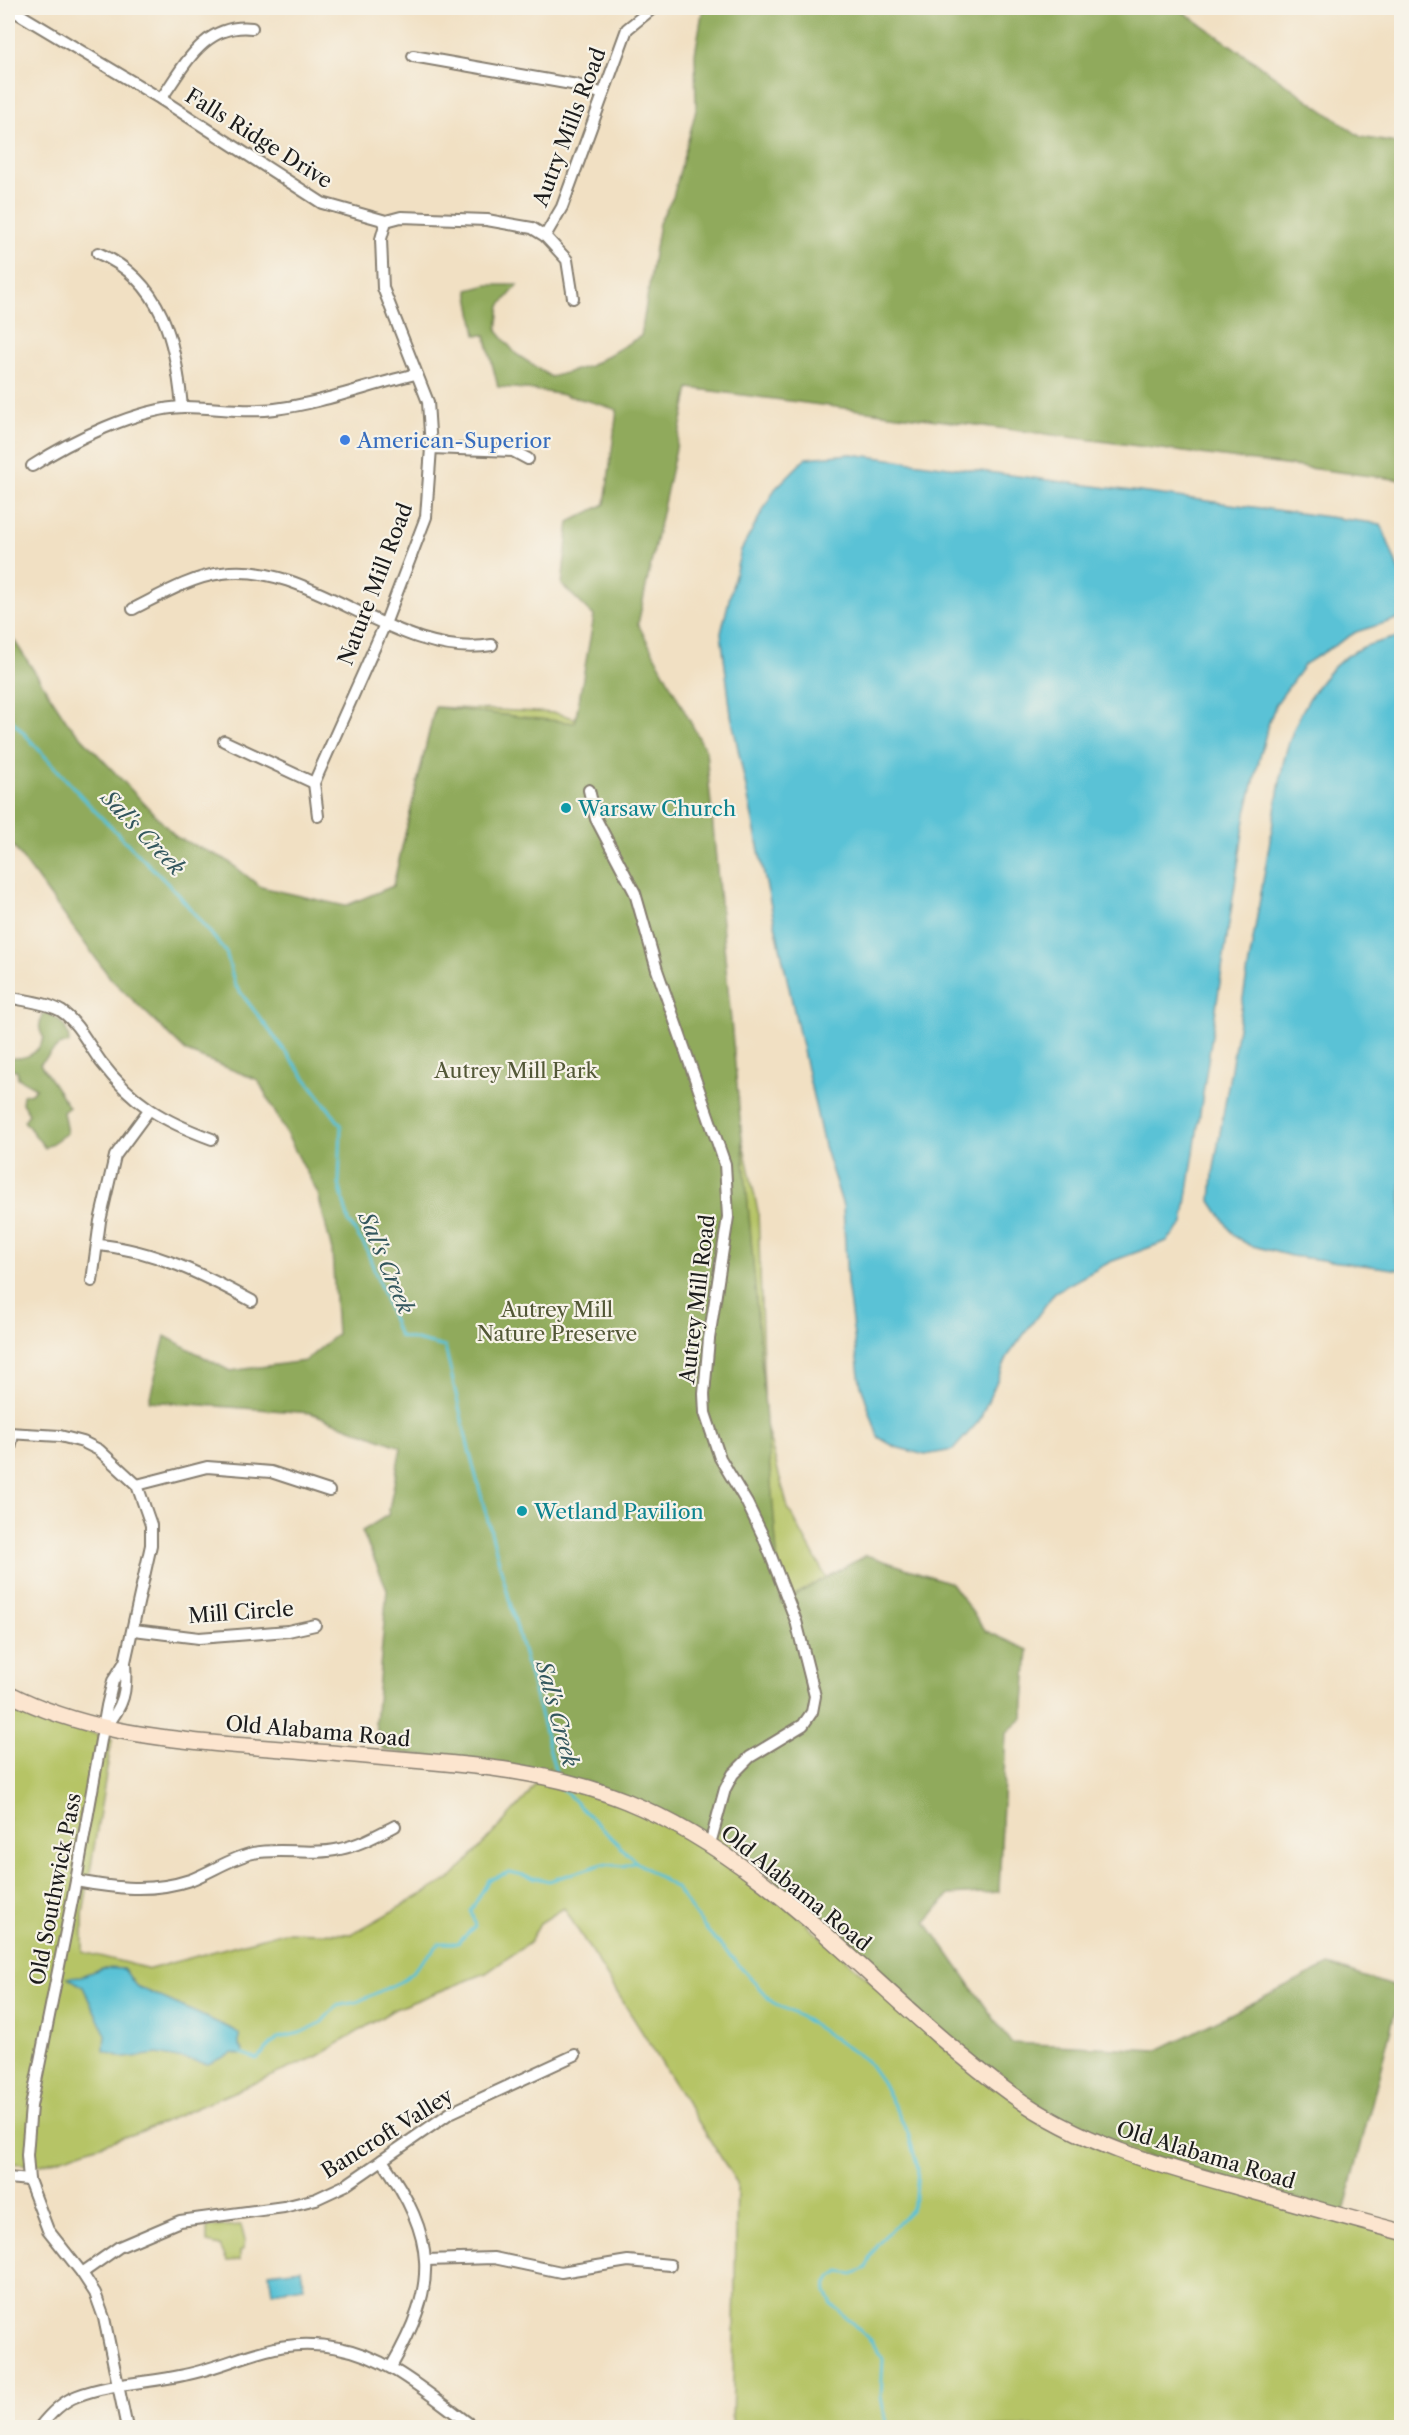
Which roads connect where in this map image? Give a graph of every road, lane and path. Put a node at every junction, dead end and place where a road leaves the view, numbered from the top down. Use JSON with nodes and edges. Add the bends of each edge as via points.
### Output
{"nodes":[{"id":1,"x":9,"y":8,"type":"edge"},
{"id":2,"x":653,"y":8,"type":"edge"},
{"id":3,"x":252,"y":28,"type":"dead end"},
{"id":4,"x":413,"y":56,"type":"dead end"},
{"id":5,"x":603,"y":94,"type":"junction"},
{"id":6,"x":160,"y":99,"type":"junction"},
{"id":7,"x":386,"y":221,"type":"junction"},
{"id":8,"x":545,"y":236,"type":"junction"},
{"id":9,"x":98,"y":253,"type":"dead end"},
{"id":10,"x":573,"y":298,"type":"dead end"},
{"id":11,"x":416,"y":374,"type":"junction"},
{"id":12,"x":182,"y":407,"type":"junction"},
{"id":13,"x":431,"y":448,"type":"junction"},
{"id":14,"x":528,"y":459,"type":"dead end"},
{"id":15,"x":32,"y":466,"type":"dead end"},
{"id":16,"x":133,"y":609,"type":"dead end"},
{"id":17,"x":385,"y":624,"type":"junction"},
{"id":18,"x":492,"y":645,"type":"dead end"},
{"id":19,"x":224,"y":741,"type":"dead end"},
{"id":20,"x":314,"y":783,"type":"junction"},
{"id":21,"x":589,"y":790,"type":"dead end"},
{"id":22,"x":318,"y":816,"type":"dead end"},
{"id":23,"x":8,"y":997,"type":"edge"},
{"id":24,"x":148,"y":1110,"type":"junction"},
{"id":25,"x":212,"y":1139,"type":"dead end"},
{"id":26,"x":99,"y":1245,"type":"junction"},
{"id":27,"x":92,"y":1281,"type":"dead end"},
{"id":28,"x":252,"y":1301,"type":"dead end"},
{"id":29,"x":10,"y":1434,"type":"edge"},
{"id":30,"x":8,"y":1459,"type":"edge"},
{"id":31,"x":137,"y":1485,"type":"junction"},
{"id":32,"x":329,"y":1491,"type":"dead end"},
{"id":33,"x":315,"y":1625,"type":"dead end"},
{"id":34,"x":134,"y":1630,"type":"junction"},
{"id":35,"x":8,"y":1693,"type":"edge"},
{"id":36,"x":105,"y":1728,"type":"junction"},
{"id":37,"x":395,"y":1826,"type":"dead end"},
{"id":38,"x":710,"y":1844,"type":"junction"},
{"id":39,"x":76,"y":1881,"type":"junction"},
{"id":40,"x":574,"y":2055,"type":"dead end"},
{"id":41,"x":382,"y":2160,"type":"junction"},
{"id":42,"x":8,"y":2178,"type":"edge"},
{"id":43,"x":29,"y":2180,"type":"junction"},
{"id":44,"x":1401,"y":2232,"type":"edge"},
{"id":45,"x":426,"y":2260,"type":"junction"},
{"id":46,"x":670,"y":2265,"type":"dead end"},
{"id":47,"x":82,"y":2273,"type":"junction"},
{"id":48,"x":391,"y":2367,"type":"junction"},
{"id":49,"x":117,"y":2387,"type":"junction"},
{"id":50,"x":39,"y":2427,"type":"edge"},
{"id":51,"x":127,"y":2427,"type":"edge"},
{"id":52,"x":475,"y":2427,"type":"edge"}],
"edges":[{"from":1,"to":6,"type":"street","name":"Falls Ridge Drive"},
{"from":2,"to":5,"type":"street","name":"Autry Mills Road","via":[[627,29]]},
{"from":3,"to":6,"type":"street","via":[[213,34],[195,51]]},
{"from":4,"to":5,"type":"street","via":[[577,85]]},
{"from":5,"to":8,"type":"street","name":"Autry Mills Road","via":[[562,207]]},
{"from":6,"to":7,"type":"street","name":"Falls Ridge Drive","via":[[322,203]]},
{"from":7,"to":8,"type":"street","name":"Falls Ridge Drive","via":[[487,220],[532,228]]},
{"from":7,"to":11,"type":"street","name":"Nature Mill Road","via":[[381,239],[383,288]]},
{"from":8,"to":10,"type":"street","name":"Falls Ridge Drive","via":[[567,260]]},
{"from":9,"to":12,"type":"street","via":[[118,262],[140,281],[158,307],[170,334]]},
{"from":11,"to":12,"type":"street","via":[[274,409],[227,411]]},
{"from":11,"to":13,"type":"street","name":"Nature Mill Road","via":[[428,402]]},
{"from":12,"to":15,"type":"street","via":[[134,417],[73,440]]},
{"from":13,"to":14,"type":"street","via":[[513,451]]},
{"from":13,"to":17,"type":"street","name":"Nature Mill Road","via":[[426,516]]},
{"from":16,"to":17,"type":"street","via":[[196,580],[223,573],[269,574]]},
{"from":17,"to":18,"type":"street","via":[[422,639],[468,649]]},
{"from":17,"to":20,"type":"street","name":"Nature Mill Road"},
{"from":19,"to":20,"type":"street"},
{"from":20,"to":22,"type":"street"},
{"from":21,"to":38,"type":"street","name":"Autrey Mill Road","via":[[596,819],[635,893],[657,970],[725,1164],[728,1217],[710,1339],[705,1413],[720,1458],[764,1538],[796,1621],[814,1687],[812,1712],[803,1725],[750,1757],[733,1774]]},
{"from":23,"to":24,"type":"street","via":[[45,1004],[62,1012],[121,1086]]},
{"from":24,"to":25,"type":"street","via":[[172,1125]]},
{"from":24,"to":26,"type":"street","via":[[115,1156],[100,1221]]},
{"from":26,"to":27,"type":"street"},
{"from":26,"to":28,"type":"street","via":[[156,1256]]},
{"from":29,"to":30,"type":"street"},
{"from":29,"to":31,"type":"street","via":[[60,1436],[83,1442],[99,1450]]},
{"from":31,"to":32,"type":"street","via":[[207,1467],[271,1472]]},
{"from":31,"to":34,"type":"street","via":[[151,1525],[152,1545]]},
{"from":33,"to":34,"type":"street","name":"Mill Circle","via":[[199,1638]]},
{"from":34,"to":36,"type":"street","via":[[125,1662],[126,1684],[120,1710]]},
{"from":35,"to":36,"type":"main road","name":"Old Alabama Road","via":[[62,1716]]},
{"from":36,"to":38,"type":"main road","name":"Old Alabama Road","via":[[165,1739],[531,1773],[624,1800]]},
{"from":36,"to":39,"type":"street","name":"Old Southwick Pass"},
{"from":37,"to":39,"type":"street","via":[[339,1850],[252,1854],[190,1880],[162,1887],[125,1889]]},
{"from":38,"to":44,"type":"main road","name":"Old Alabama Road","via":[[771,1890],[966,2060],[1049,2119],[1093,2142],[1141,2160]]},
{"from":39,"to":43,"type":"street","name":"Old Southwick Pass","via":[[31,2106]]},
{"from":40,"to":41,"type":"street","name":"Bancroft Valley","via":[[450,2113]]},
{"from":41,"to":45,"type":"street","via":[[415,2212]]},
{"from":41,"to":47,"type":"street","name":"Bancroft Valley","via":[[346,2185],[316,2199],[195,2218],[160,2228],[119,2247]]},
{"from":42,"to":43,"type":"street"},
{"from":43,"to":47,"type":"street","name":"Old Southwick Pass","via":[[48,2230]]},
{"from":45,"to":46,"type":"street","via":[[494,2258],[561,2272],[628,2261]]},
{"from":45,"to":48,"type":"street","via":[[417,2316]]},
{"from":47,"to":49,"type":"street","name":"Old Southwick Pass","via":[[104,2318]]},
{"from":48,"to":49,"type":"street","via":[[340,2348],[288,2345],[261,2349],[185,2375]]},
{"from":48,"to":52,"type":"street"},
{"from":49,"to":50,"type":"street","via":[[75,2396]]},
{"from":49,"to":51,"type":"street","name":"Old Southwick Pass"}]}
